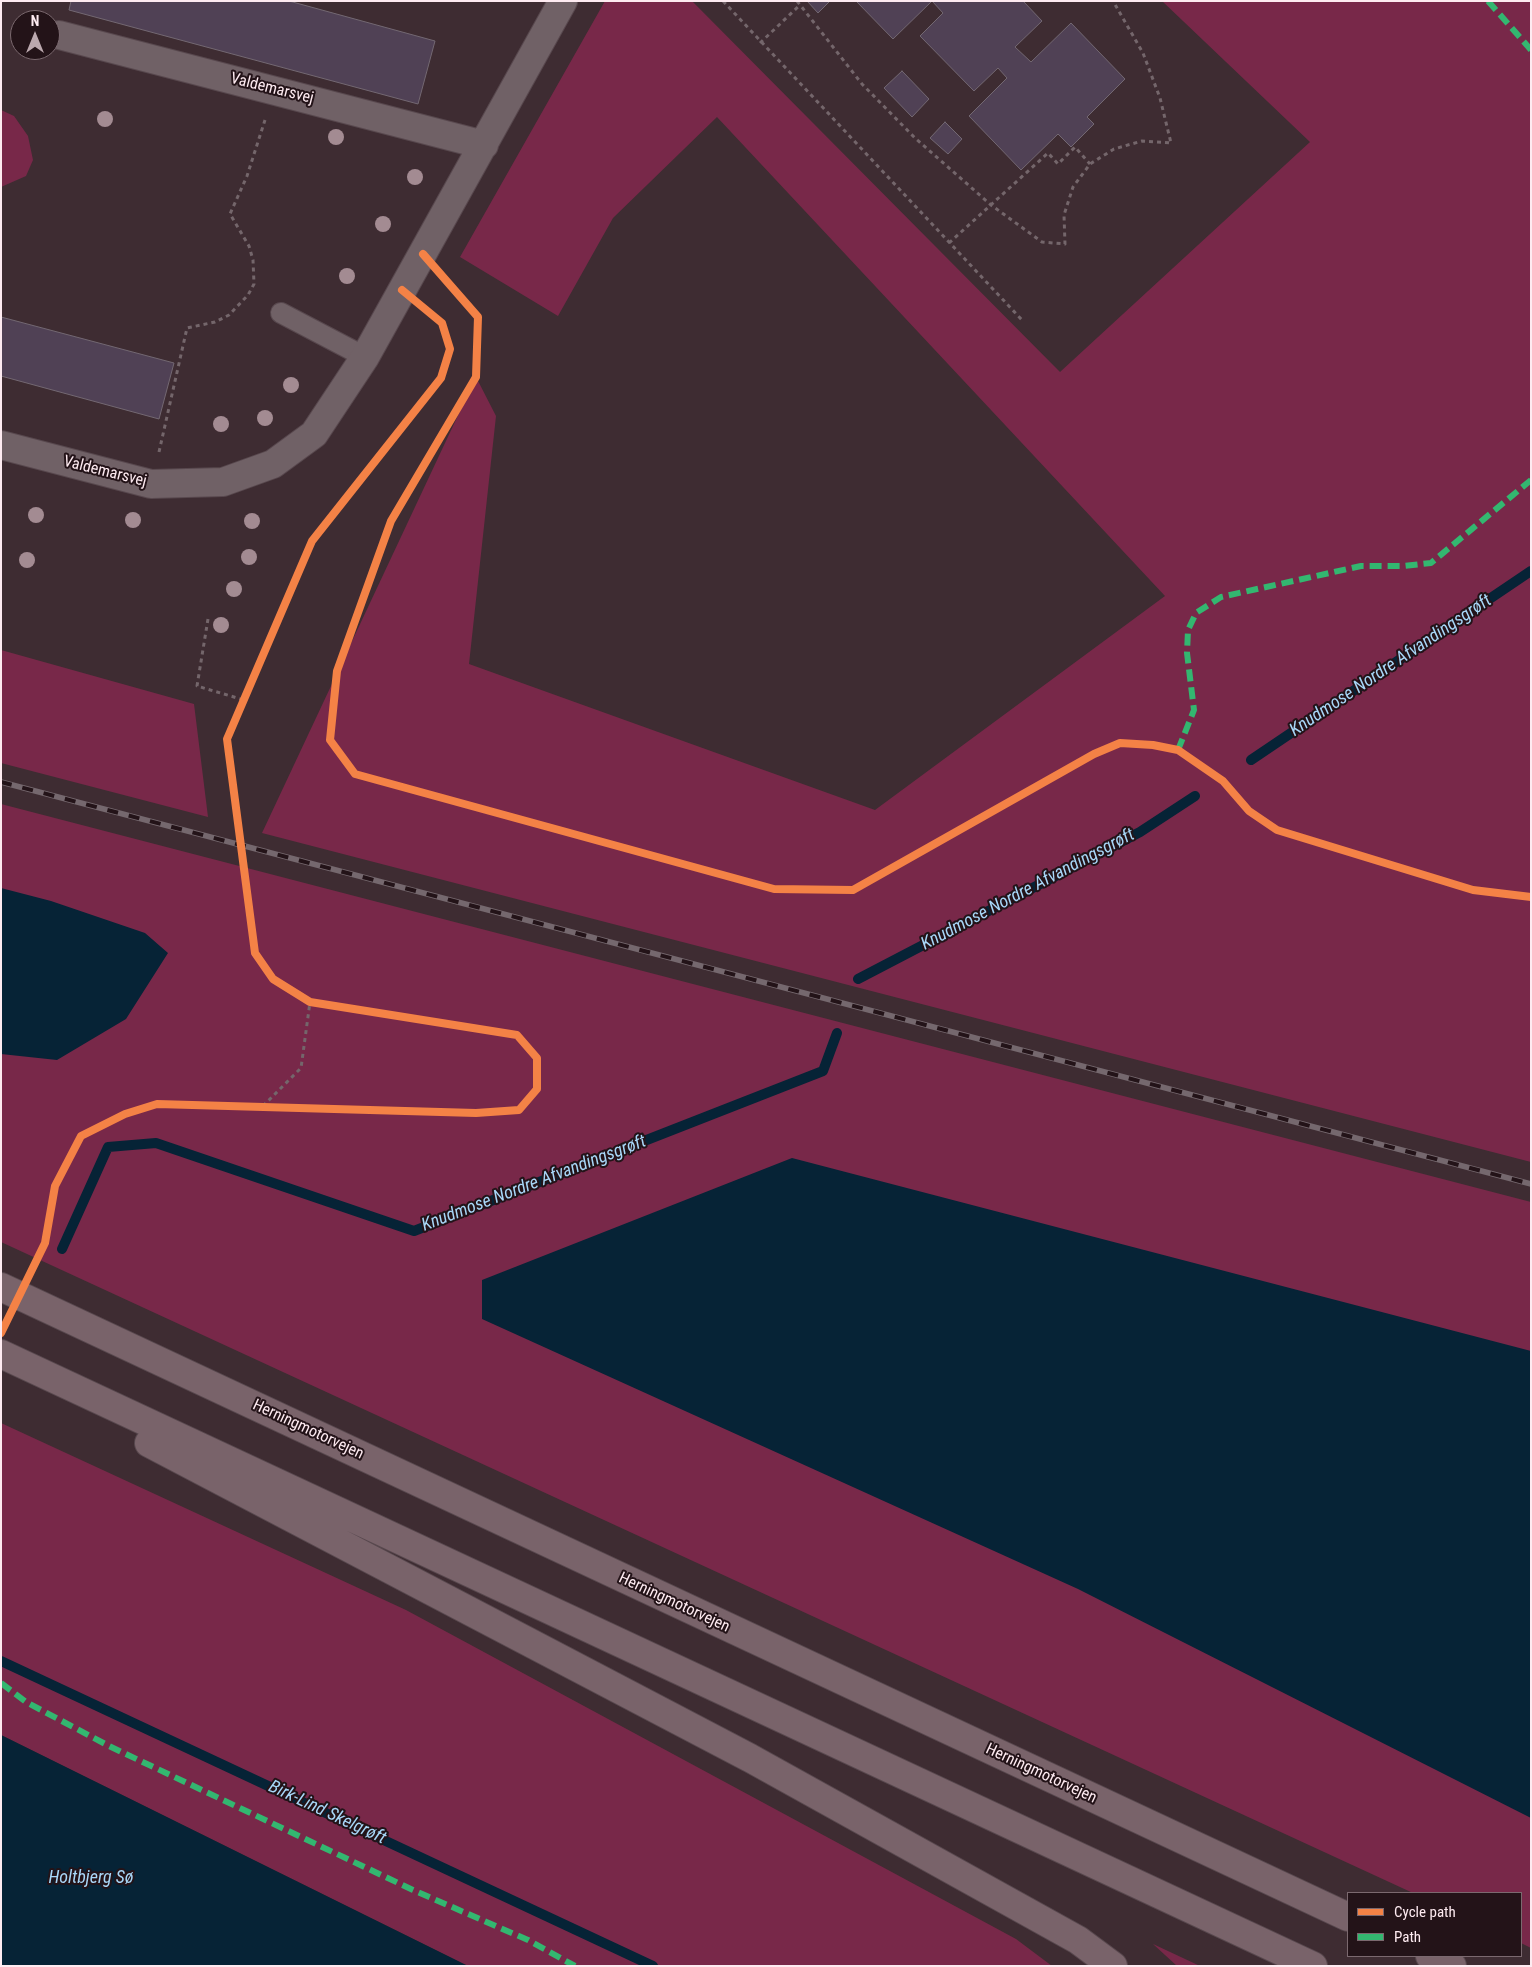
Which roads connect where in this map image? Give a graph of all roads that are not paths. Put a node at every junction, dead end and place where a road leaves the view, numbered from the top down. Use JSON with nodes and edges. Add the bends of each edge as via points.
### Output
{"nodes":[{"id":1,"x":563,"y":1,"type":"edge"},
{"id":2,"x":60,"y":35,"type":"edge"},
{"id":3,"x":484,"y":144,"type":"junction"},
{"id":4,"x":281,"y":313,"type":"dead end"},
{"id":5,"x":365,"y":357,"type":"junction"},
{"id":6,"x":1,"y":446,"type":"edge"},
{"id":7,"x":1,"y":1287,"type":"edge"},
{"id":8,"x":1,"y":1354,"type":"edge"},
{"id":9,"x":41,"y":1373,"type":"junction"},
{"id":10,"x":1347,"y":1917,"type":"edge"},
{"id":11,"x":1432,"y":1957,"type":"edge"},
{"id":12,"x":1112,"y":1966,"type":"edge"},
{"id":13,"x":1313,"y":1966,"type":"edge"},
{"id":14,"x":1452,"y":1966,"type":"edge"}],
"edges":[{"from":1,"to":3,"type":"street","name":"Valdemarsvej"},
{"from":2,"to":3,"type":"street","name":"Valdemarsvej"},
{"from":3,"to":5,"type":"street","name":"Valdemarsvej"},
{"from":4,"to":5,"type":"lane"},
{"from":5,"to":6,"type":"street","name":"Valdemarsvej","via":[[314,434],[273,464],[223,482],[151,484]]},
{"from":7,"to":10,"type":"highway","name":"Herningmotorvejen"},
{"from":8,"to":9,"type":"highway"},
{"from":9,"to":12,"type":"highway","via":[[128,1431],[750,1758],[1078,1940]]},
{"from":9,"to":13,"type":"highway"},
{"from":11,"to":14,"type":"highway"}]}
